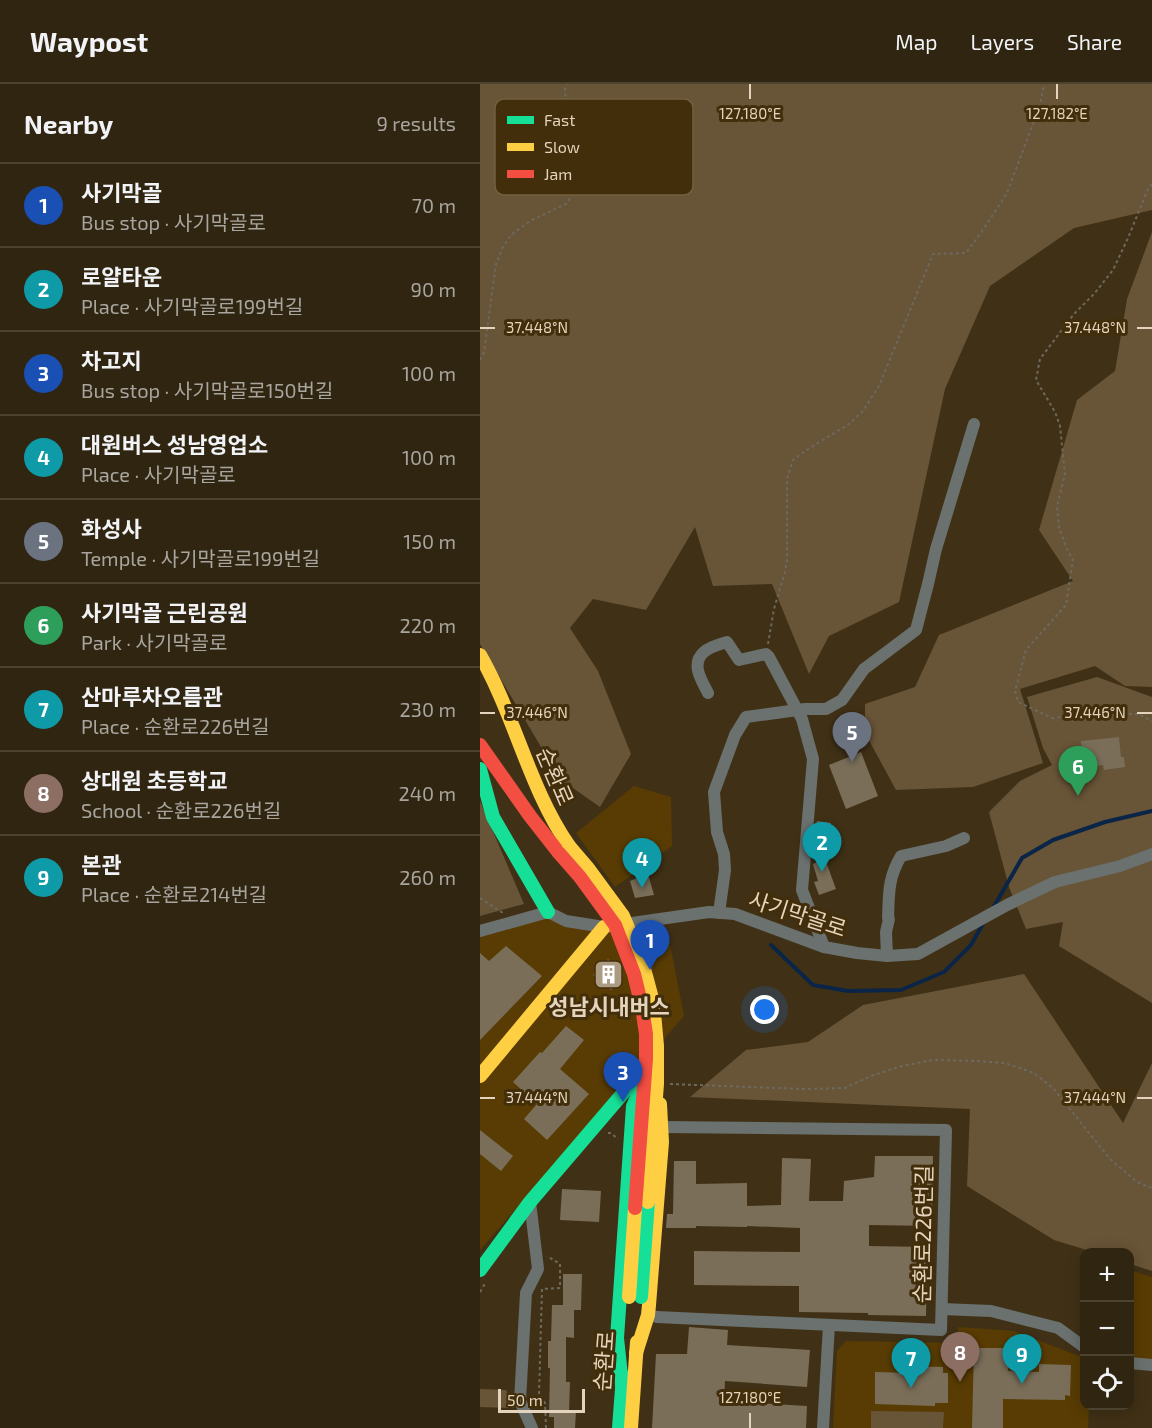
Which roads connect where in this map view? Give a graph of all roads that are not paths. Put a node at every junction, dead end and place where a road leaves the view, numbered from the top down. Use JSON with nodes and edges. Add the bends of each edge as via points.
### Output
{"nodes":[{"id":1,"x":974,"y":424,"type":"dead end"},
{"id":2,"x":480,"y":655,"type":"edge"},
{"id":3,"x":708,"y":693,"type":"dead end"},
{"id":4,"x":801,"y":709,"type":"junction"},
{"id":5,"x":480,"y":745,"type":"edge"},
{"id":6,"x":480,"y":769,"type":"edge"},
{"id":7,"x":964,"y":838,"type":"dead end"},
{"id":8,"x":564,"y":849,"type":"junction"},
{"id":9,"x":1152,"y":854,"type":"edge"},
{"id":10,"x":548,"y":912,"type":"junction"},
{"id":11,"x":719,"y":913,"type":"junction"},
{"id":12,"x":624,"y":924,"type":"junction"},
{"id":13,"x":604,"y":927,"type":"junction"},
{"id":14,"x":480,"y":931,"type":"edge"},
{"id":15,"x":824,"y":947,"type":"junction"},
{"id":16,"x":887,"y":956,"type":"junction"},
{"id":17,"x":656,"y":1054,"type":"junction"},
{"id":18,"x":480,"y":1076,"type":"edge"},
{"id":19,"x":662,"y":1127,"type":"junction"},
{"id":20,"x":530,"y":1202,"type":"junction"},
{"id":21,"x":485,"y":1272,"type":"edge"},
{"id":22,"x":635,"y":1297,"type":"junction"},
{"id":23,"x":942,"y":1309,"type":"junction"},
{"id":24,"x":648,"y":1315,"type":"junction"},
{"id":25,"x":829,"y":1325,"type":"junction"},
{"id":26,"x":1080,"y":1344,"type":"edge"},
{"id":27,"x":636,"y":1353,"type":"junction"},
{"id":28,"x":1134,"y":1363,"type":"edge"},
{"id":29,"x":1152,"y":1365,"type":"edge"},
{"id":30,"x":622,"y":1385,"type":"junction"},
{"id":31,"x":532,"y":1428,"type":"edge"},
{"id":32,"x":619,"y":1428,"type":"edge"},
{"id":33,"x":631,"y":1428,"type":"edge"},
{"id":34,"x":823,"y":1428,"type":"edge"}],
"edges":[{"from":1,"to":4,"type":"street","via":[[916,630],[864,669],[842,700],[826,709]]},
{"from":2,"to":8,"type":"main road","name":"순환로"},
{"from":3,"to":4,"type":"street","via":[[696,669],[699,660],[704,652],[727,642],[739,660],[766,654]]},
{"from":4,"to":11,"type":"street","via":[[746,717],[735,735],[714,792],[725,870]]},
{"from":4,"to":15,"type":"street","via":[[813,759],[802,890]]},
{"from":5,"to":8,"type":"main road","name":"순환로","via":[[530,816]]},
{"from":6,"to":10,"type":"main road","via":[[493,818]]},
{"from":7,"to":16,"type":"street","via":[[901,856],[890,886]]},
{"from":8,"to":22,"type":"main road","bridge":true,"via":[[601,885],[623,916],[653,1002],[657,1084]]},
{"from":9,"to":16,"type":"street","name":"사기막골로","via":[[1055,882],[918,954]]},
{"from":10,"to":13,"type":"street","name":"사기막골로","via":[[566,921]]},
{"from":10,"to":14,"type":"street"},
{"from":11,"to":12,"type":"street","name":"사기막골로"},
{"from":11,"to":15,"type":"street","name":"사기막골로","via":[[735,914]]},
{"from":12,"to":13,"type":"street","name":"사기막골로"},
{"from":12,"to":17,"type":"main road","via":[[650,996]]},
{"from":13,"to":18,"type":"main road"},
{"from":15,"to":16,"type":"street","name":"사기막골로"},
{"from":17,"to":19,"type":"main road"},
{"from":17,"to":20,"type":"main road"},
{"from":17,"to":30,"type":"main road","via":[[633,1106],[617,1338]]},
{"from":19,"to":23,"type":"street","name":"순환로226번길","via":[[946,1130]]},
{"from":19,"to":24,"type":"main road"},
{"from":20,"to":21,"type":"main road"},
{"from":20,"to":31,"type":"street","via":[[538,1269],[526,1293],[520,1401]]},
{"from":22,"to":27,"type":"main road","name":"순환로"},
{"from":22,"to":30,"type":"main road","name":"순환로"},
{"from":23,"to":25,"type":"street","name":"순환로226번길","via":[[941,1329]]},
{"from":23,"to":26,"type":"street","via":[[991,1311],[1058,1328]]},
{"from":24,"to":25,"type":"street","name":"순환로226번길"},
{"from":24,"to":27,"type":"main road"},
{"from":25,"to":34,"type":"street"},
{"from":27,"to":33,"type":"main road","name":"순환로"},
{"from":28,"to":29,"type":"street"},
{"from":30,"to":32,"type":"main road","name":"순환로"}]}
